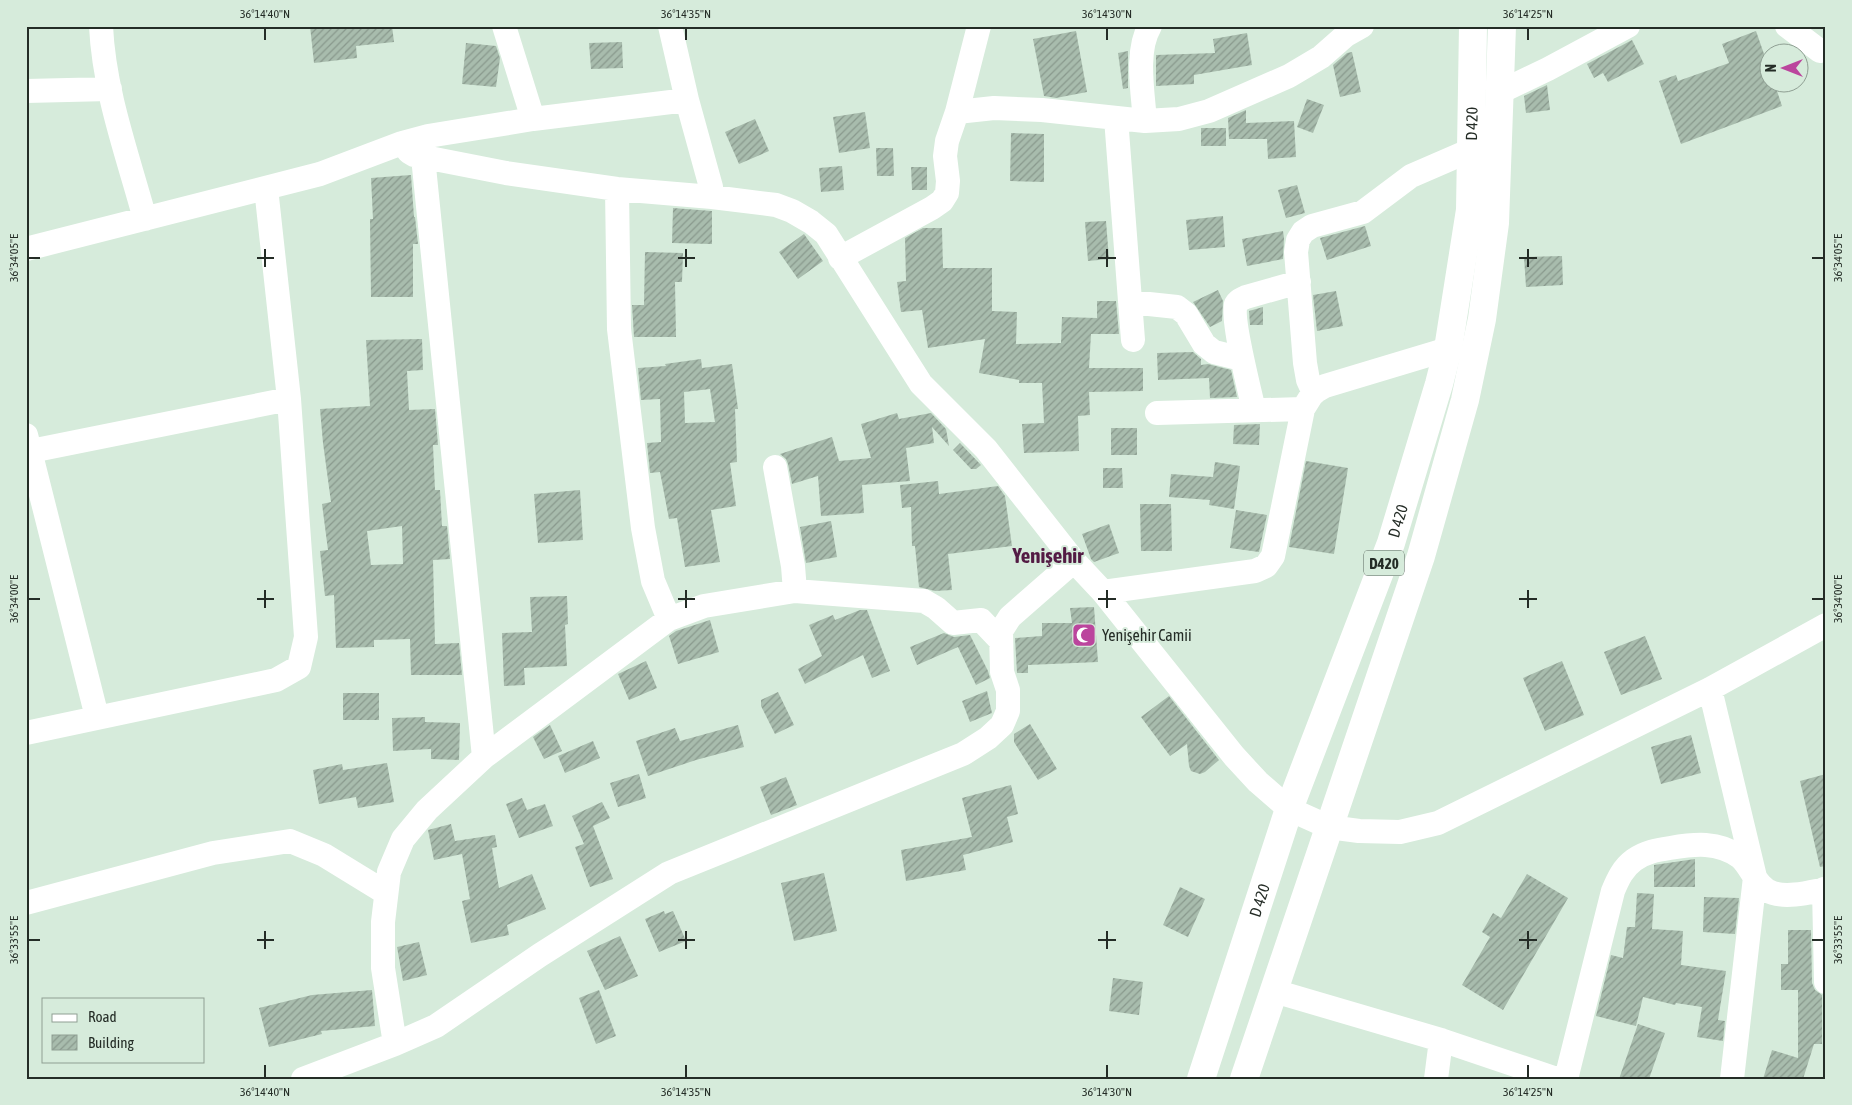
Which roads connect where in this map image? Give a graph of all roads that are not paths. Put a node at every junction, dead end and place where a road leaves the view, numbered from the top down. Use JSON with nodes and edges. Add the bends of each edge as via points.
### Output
{"nodes":[{"id":1,"x":101,"y":26,"type":"edge"},
{"id":2,"x":504,"y":26,"type":"edge"},
{"id":3,"x":670,"y":26,"type":"edge"},
{"id":4,"x":979,"y":26,"type":"edge"},
{"id":5,"x":1150,"y":26,"type":"edge"},
{"id":6,"x":1473,"y":26,"type":"edge"},
{"id":7,"x":1502,"y":26,"type":"edge"},
{"id":8,"x":1628,"y":26,"type":"edge"},
{"id":9,"x":1787,"y":26,"type":"edge"},
{"id":10,"x":1351,"y":29,"type":"edge"},
{"id":11,"x":1820,"y":51,"type":"dead end"},
{"id":12,"x":110,"y":89,"type":"junction"},
{"id":13,"x":26,"y":91,"type":"edge"},
{"id":14,"x":1500,"y":92,"type":"junction"},
{"id":15,"x":687,"y":100,"type":"junction"},
{"id":16,"x":957,"y":112,"type":"junction"},
{"id":17,"x":1116,"y":118,"type":"junction"},
{"id":18,"x":533,"y":119,"type":"junction"},
{"id":19,"x":1145,"y":121,"type":"junction"},
{"id":20,"x":402,"y":143,"type":"junction"},
{"id":21,"x":1471,"y":150,"type":"junction"},
{"id":22,"x":423,"y":157,"type":"junction"},
{"id":23,"x":266,"y":188,"type":"junction"},
{"id":24,"x":617,"y":189,"type":"junction"},
{"id":25,"x":712,"y":197,"type":"junction"},
{"id":26,"x":145,"y":219,"type":"junction"},
{"id":27,"x":26,"y":250,"type":"edge"},
{"id":28,"x":840,"y":258,"type":"junction"},
{"id":29,"x":1299,"y":282,"type":"junction"},
{"id":30,"x":1130,"y":302,"type":"junction"},
{"id":31,"x":1133,"y":340,"type":"dead end"},
{"id":32,"x":1448,"y":349,"type":"junction"},
{"id":33,"x":1242,"y":358,"type":"junction"},
{"id":34,"x":288,"y":399,"type":"junction"},
{"id":35,"x":1308,"y":401,"type":"junction"},
{"id":36,"x":1254,"y":410,"type":"junction"},
{"id":37,"x":1157,"y":413,"type":"dead end"},
{"id":38,"x":28,"y":446,"type":"edge"},
{"id":39,"x":775,"y":467,"type":"dead end"},
{"id":40,"x":1074,"y":561,"type":"junction"},
{"id":41,"x":795,"y":591,"type":"junction"},
{"id":42,"x":1103,"y":592,"type":"junction"},
{"id":43,"x":669,"y":619,"type":"junction"},
{"id":44,"x":1826,"y":625,"type":"edge"},
{"id":45,"x":1000,"y":640,"type":"junction"},
{"id":46,"x":1710,"y":690,"type":"junction"},
{"id":47,"x":97,"y":717,"type":"junction"},
{"id":48,"x":26,"y":733,"type":"edge"},
{"id":49,"x":484,"y":757,"type":"junction"},
{"id":50,"x":1289,"y":809,"type":"junction"},
{"id":51,"x":1329,"y":827,"type":"junction"},
{"id":52,"x":1755,"y":876,"type":"junction"},
{"id":53,"x":1825,"y":889,"type":"edge"},
{"id":54,"x":386,"y":893,"type":"junction"},
{"id":55,"x":26,"y":903,"type":"edge"},
{"id":56,"x":1826,"y":982,"type":"edge"},
{"id":57,"x":1274,"y":991,"type":"junction"},
{"id":58,"x":1440,"y":1040,"type":"junction"},
{"id":59,"x":395,"y":1044,"type":"junction"},
{"id":60,"x":302,"y":1079,"type":"edge"},
{"id":61,"x":1201,"y":1079,"type":"edge"},
{"id":62,"x":1244,"y":1079,"type":"edge"},
{"id":63,"x":1436,"y":1079,"type":"edge"},
{"id":64,"x":1557,"y":1079,"type":"edge"},
{"id":65,"x":1566,"y":1079,"type":"edge"},
{"id":66,"x":1732,"y":1079,"type":"edge"}],
"edges":[{"from":1,"to":12,"type":"street"},
{"from":2,"to":18,"type":"street"},
{"from":3,"to":15,"type":"street"},
{"from":4,"to":16,"type":"street"},
{"from":5,"to":19,"type":"street","via":[[1143,48],[1141,76]]},
{"from":6,"to":21,"type":"highway","name":"D 420","number":"D420"},
{"from":7,"to":14,"type":"highway","number":"D420"},
{"from":8,"to":14,"type":"street"},
{"from":9,"to":11,"type":"street"},
{"from":10,"to":19,"type":"street","via":[[1321,57],[1289,76],[1209,111],[1179,119]]},
{"from":12,"to":13,"type":"street"},
{"from":12,"to":26,"type":"street"},
{"from":14,"to":51,"type":"highway","number":"D420","via":[[1495,224],[1482,320],[1465,400],[1421,556]]},
{"from":15,"to":18,"type":"street"},
{"from":15,"to":25,"type":"street"},
{"from":16,"to":17,"type":"street","via":[[994,108]]},
{"from":16,"to":28,"type":"street","via":[[947,141],[948,181],[942,201]]},
{"from":17,"to":19,"type":"street"},
{"from":17,"to":30,"type":"street"},
{"from":18,"to":20,"type":"street"},
{"from":20,"to":22,"type":"street","via":[[408,152]]},
{"from":20,"to":23,"type":"street","via":[[320,174]]},
{"from":21,"to":29,"type":"street","via":[[1411,176],[1363,212],[1312,226],[1303,232],[1296,252]]},
{"from":21,"to":32,"type":"highway","name":"D 420","number":"D420","via":[[1470,210]]},
{"from":22,"to":24,"type":"street"},
{"from":22,"to":49,"type":"street"},
{"from":23,"to":26,"type":"street"},
{"from":23,"to":34,"type":"street"},
{"from":24,"to":25,"type":"street"},
{"from":24,"to":43,"type":"street","via":[[619,329],[642,528],[653,581]]},
{"from":25,"to":28,"type":"street","via":[[776,205],[792,211],[826,234]]},
{"from":26,"to":27,"type":"street"},
{"from":28,"to":40,"type":"street","via":[[921,384],[986,449]]},
{"from":29,"to":33,"type":"street","via":[[1239,300],[1235,314]]},
{"from":29,"to":35,"type":"street"},
{"from":30,"to":31,"type":"street"},
{"from":30,"to":33,"type":"street","via":[[1176,308],[1186,314],[1204,344],[1214,352]]},
{"from":32,"to":35,"type":"street","via":[[1325,386]]},
{"from":32,"to":50,"type":"highway","name":"D 420","number":"D420","via":[[1391,543]]},
{"from":33,"to":36,"type":"street"},
{"from":34,"to":38,"type":"street"},
{"from":34,"to":47,"type":"street","via":[[306,637],[299,667],[276,680]]},
{"from":35,"to":36,"type":"street"},
{"from":35,"to":42,"type":"street","via":[[1273,556],[1266,566],[1255,571]]},
{"from":36,"to":37,"type":"street"},
{"from":38,"to":47,"type":"street"},
{"from":39,"to":41,"type":"street"},
{"from":40,"to":42,"type":"street"},
{"from":40,"to":45,"type":"street","via":[[1010,617],[1001,631]]},
{"from":41,"to":43,"type":"street","via":[[704,606]]},
{"from":41,"to":45,"type":"street","via":[[924,601],[953,623],[981,620]]},
{"from":42,"to":50,"type":"street","via":[[1234,756]]},
{"from":43,"to":49,"type":"street"},
{"from":44,"to":46,"type":"street"},
{"from":45,"to":59,"type":"street","via":[[1008,711],[1002,725],[988,738],[963,754],[670,873],[540,955],[436,1026]]},
{"from":46,"to":51,"type":"street","via":[[1438,823],[1400,832]]},
{"from":46,"to":52,"type":"street"},
{"from":47,"to":48,"type":"street"},
{"from":49,"to":54,"type":"street","via":[[427,810],[403,839]]},
{"from":50,"to":51,"type":"street"},
{"from":50,"to":61,"type":"highway","name":"D 420","number":"D420"},
{"from":51,"to":57,"type":"highway","number":"D420"},
{"from":52,"to":53,"type":"street","via":[[1762,887],[1773,893]]},
{"from":52,"to":65,"type":"street","via":[[1740,857],[1718,846],[1694,844],[1649,852],[1633,860],[1622,872],[1613,891]]},
{"from":52,"to":66,"type":"street"},
{"from":53,"to":56,"type":"street"},
{"from":54,"to":55,"type":"street","via":[[324,855],[290,842],[213,854]]},
{"from":54,"to":59,"type":"street","via":[[383,968]]},
{"from":57,"to":58,"type":"street"},
{"from":57,"to":62,"type":"highway","number":"D420"},
{"from":58,"to":63,"type":"street"},
{"from":58,"to":64,"type":"street"},
{"from":59,"to":60,"type":"street"}]}
